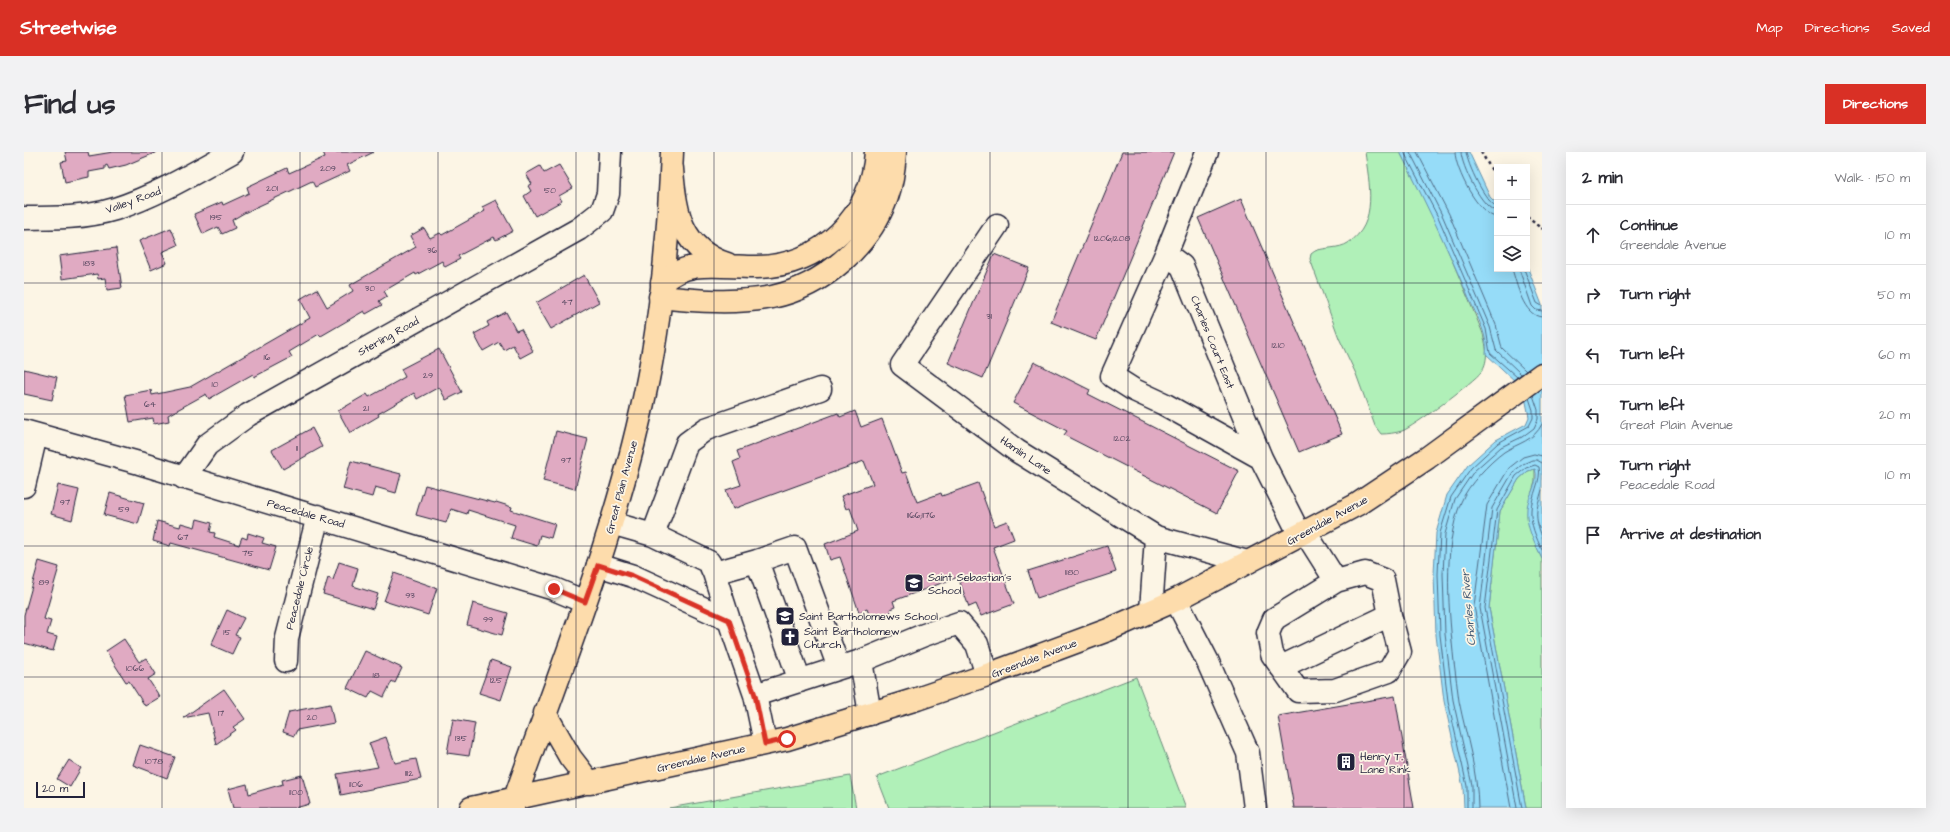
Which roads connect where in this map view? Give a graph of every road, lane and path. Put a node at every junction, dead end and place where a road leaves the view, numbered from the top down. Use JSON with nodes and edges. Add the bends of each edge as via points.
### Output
{"nodes":[{"id":1,"x":232,"y":152,"type":"edge"},
{"id":2,"x":610,"y":152,"type":"edge"},
{"id":3,"x":876,"y":152,"type":"edge"},
{"id":4,"x":895,"y":152,"type":"edge"},
{"id":5,"x":1207,"y":152,"type":"edge"},
{"id":6,"x":1482,"y":152,"type":"edge"},
{"id":7,"x":672,"y":160,"type":"edge"},
{"id":8,"x":1494,"y":174,"type":"edge"},
{"id":9,"x":24,"y":218,"type":"edge"},
{"id":10,"x":1530,"y":220,"type":"edge"},
{"id":11,"x":997,"y":226,"type":"dead end"},
{"id":12,"x":1542,"y":229,"type":"edge"},
{"id":13,"x":1166,"y":254,"type":"junction"},
{"id":14,"x":744,"y":267,"type":"junction"},
{"id":15,"x":661,"y":290,"type":"junction"},
{"id":16,"x":1542,"y":374,"type":"edge"},
{"id":17,"x":820,"y":389,"type":"dead end"},
{"id":18,"x":30,"y":433,"type":"edge"},
{"id":19,"x":1261,"y":458,"type":"junction"},
{"id":20,"x":184,"y":478,"type":"junction"},
{"id":21,"x":24,"y":486,"type":"edge"},
{"id":22,"x":318,"y":516,"type":"junction"},
{"id":23,"x":611,"y":522,"type":"junction"},
{"id":24,"x":1303,"y":534,"type":"junction"},
{"id":25,"x":653,"y":535,"type":"junction"},
{"id":26,"x":1156,"y":537,"type":"junction"},
{"id":27,"x":757,"y":561,"type":"junction"},
{"id":28,"x":1248,"y":562,"type":"junction"},
{"id":29,"x":598,"y":565,"type":"junction"},
{"id":30,"x":714,"y":574,"type":"junction"},
{"id":31,"x":1336,"y":581,"type":"junction"},
{"id":32,"x":1176,"y":600,"type":"junction"},
{"id":33,"x":585,"y":602,"type":"junction"},
{"id":34,"x":1151,"y":611,"type":"junction"},
{"id":35,"x":1390,"y":615,"type":"junction"},
{"id":36,"x":729,"y":620,"type":"junction"},
{"id":37,"x":286,"y":661,"type":"dead end"},
{"id":38,"x":861,"y":661,"type":"junction"},
{"id":39,"x":1281,"y":667,"type":"junction"},
{"id":40,"x":839,"y":668,"type":"junction"},
{"id":41,"x":987,"y":675,"type":"junction"},
{"id":42,"x":800,"y":681,"type":"junction"},
{"id":43,"x":755,"y":695,"type":"junction"},
{"id":44,"x":545,"y":713,"type":"junction"},
{"id":45,"x":870,"y":714,"type":"junction"},
{"id":46,"x":765,"y":744,"type":"junction"},
{"id":47,"x":590,"y":783,"type":"junction"},
{"id":48,"x":514,"y":803,"type":"edge"},
{"id":49,"x":470,"y":808,"type":"edge"},
{"id":50,"x":1255,"y":808,"type":"edge"}],
"edges":[{"from":1,"to":9,"type":"street","name":"Valley Road","via":[[154,194],[114,210],[71,217]]},
{"from":2,"to":20,"type":"street","name":"Sterling Road","via":[[608,194],[602,211],[579,229],[248,414],[207,445]]},
{"from":3,"to":14,"type":"main road","via":[[865,198],[854,218],[834,239],[796,261]]},
{"from":4,"to":15,"type":"main road","via":[[887,196],[875,222],[849,255],[817,279],[786,293],[761,299],[702,301]]},
{"from":5,"to":13,"type":"street"},
{"from":6,"to":8,"type":"path"},
{"from":7,"to":14,"type":"main road","via":[[675,203],[685,232],[712,258]]},
{"from":7,"to":15,"type":"main road","name":"Great Plain Avenue"},
{"from":10,"to":12,"type":"path"},
{"from":11,"to":26,"type":"street","name":"Hamlin Lane","via":[[902,365],[1017,451]]},
{"from":13,"to":19,"type":"street","name":"Charles Court East","via":[[1182,266]]},
{"from":13,"to":19,"type":"street","via":[[1112,376]]},
{"from":14,"to":15,"type":"main road","via":[[691,267],[675,272]]},
{"from":15,"to":23,"type":"main road","name":"Great Plain Avenue","via":[[644,399]]},
{"from":16,"to":24,"type":"main road","name":"Greendale Avenue","via":[[1399,478]]},
{"from":17,"to":25,"type":"street","via":[[706,429],[687,443]]},
{"from":18,"to":20,"type":"street","name":"Peacedale Road"},
{"from":18,"to":21,"type":"street"},
{"from":19,"to":24,"type":"street","name":"Charles Court East"},
{"from":20,"to":22,"type":"street","name":"Peacedale Road"},
{"from":22,"to":33,"type":"street","name":"Peacedale Road","via":[[554,589]]},
{"from":22,"to":37,"type":"street","name":"Peacedale Circle","via":[[287,638]]},
{"from":23,"to":25,"type":"street"},
{"from":23,"to":29,"type":"main road","name":"Great Plain Avenue"},
{"from":24,"to":28,"type":"main road","name":"Greendale Avenue"},
{"from":24,"to":31,"type":"street","name":"Charles Court East"},
{"from":25,"to":30,"type":"street","via":[[709,562]]},
{"from":26,"to":28,"type":"street","name":"Hamlin Lane"},
{"from":26,"to":34,"type":"street"},
{"from":27,"to":30,"type":"street"},
{"from":27,"to":40,"type":"street","via":[[795,548]]},
{"from":27,"to":42,"type":"street"},
{"from":28,"to":32,"type":"main road","name":"Greendale Avenue"},
{"from":29,"to":33,"type":"main road","name":"Great Plain Avenue"},
{"from":29,"to":36,"type":"street","via":[[633,576]]},
{"from":30,"to":36,"type":"street"},
{"from":31,"to":35,"type":"street","via":[[1364,573],[1383,580]]},
{"from":31,"to":39,"type":"street","via":[[1274,619],[1268,633],[1272,654]]},
{"from":32,"to":34,"type":"main road","name":"Greendale Avenue"},
{"from":32,"to":50,"type":"street","via":[[1207,660],[1248,753]]},
{"from":33,"to":44,"type":"main road","name":"Great Plain Avenue"},
{"from":34,"to":41,"type":"main road","name":"Greendale Avenue","via":[[1108,630]]},
{"from":35,"to":39,"type":"street"},
{"from":35,"to":39,"type":"street","via":[[1400,652],[1389,671],[1335,690],[1298,691]]},
{"from":36,"to":43,"type":"street"},
{"from":38,"to":40,"type":"street"},
{"from":38,"to":41,"type":"street","via":[[960,623],[977,644]]},
{"from":38,"to":45,"type":"street"},
{"from":40,"to":42,"type":"street"},
{"from":41,"to":45,"type":"main road","name":"Greendale Avenue"},
{"from":42,"to":43,"type":"street"},
{"from":43,"to":46,"type":"street"},
{"from":44,"to":47,"type":"main road","via":[[570,757]]},
{"from":44,"to":48,"type":"main road","name":"Great Plain Avenue"},
{"from":45,"to":46,"type":"main road","name":"Greendale Avenue"},
{"from":46,"to":47,"type":"main road","name":"Greendale Avenue"},
{"from":47,"to":48,"type":"main road","name":"Greendale Avenue"},
{"from":48,"to":49,"type":"main road","name":"Greendale Avenue"}]}
